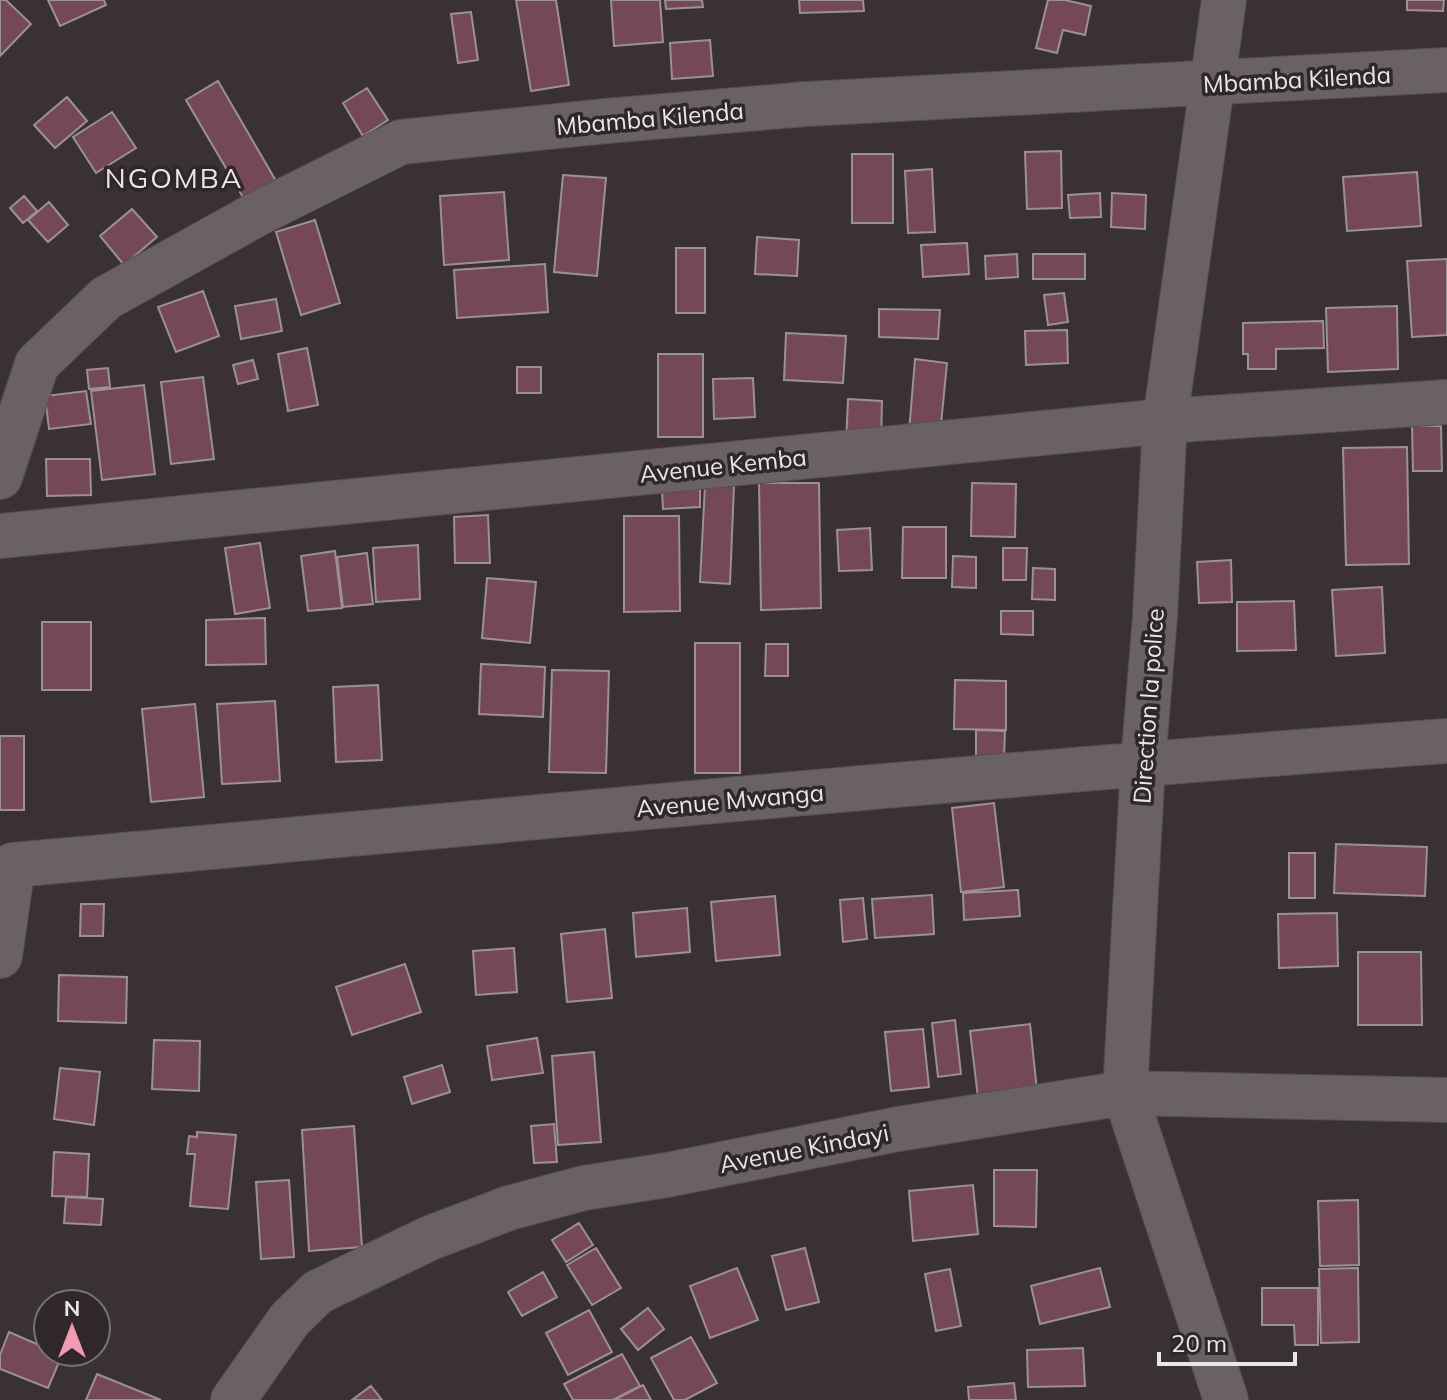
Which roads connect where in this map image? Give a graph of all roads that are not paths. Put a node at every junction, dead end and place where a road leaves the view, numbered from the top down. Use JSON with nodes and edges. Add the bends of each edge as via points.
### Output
{"nodes":[{"id":1,"x":1224,"y":0,"type":"edge"},
{"id":2,"x":1447,"y":70,"type":"edge"},
{"id":3,"x":1214,"y":83,"type":"junction"},
{"id":4,"x":1447,"y":402,"type":"edge"},
{"id":5,"x":1165,"y":421,"type":"junction"},
{"id":6,"x":0,"y":477,"type":"edge"},
{"id":7,"x":0,"y":536,"type":"edge"},
{"id":8,"x":1447,"y":741,"type":"edge"},
{"id":9,"x":1143,"y":763,"type":"junction"},
{"id":10,"x":7,"y":869,"type":"edge"},
{"id":11,"x":0,"y":956,"type":"edge"},
{"id":12,"x":1125,"y":1093,"type":"junction"},
{"id":13,"x":1447,"y":1100,"type":"edge"},
{"id":14,"x":233,"y":1400,"type":"edge"},
{"id":15,"x":1226,"y":1400,"type":"edge"}],
"edges":[{"from":1,"to":3,"type":"street","name":"Direction la police"},
{"from":2,"to":3,"type":"street","name":"Mbamba Kilenda"},
{"from":3,"to":5,"type":"street","name":"Direction la police"},
{"from":3,"to":6,"type":"street","name":"Mbamba Kilenda","via":[[806,104],[401,142],[106,298],[37,364]]},
{"from":4,"to":5,"type":"street","name":"Avenue Kemba"},
{"from":5,"to":7,"type":"street","name":"Avenue Kemba"},
{"from":5,"to":9,"type":"street","name":"Direction la police"},
{"from":8,"to":9,"type":"street","name":"Avenue Mwanga"},
{"from":9,"to":10,"type":"street","name":"Avenue Mwanga"},
{"from":9,"to":12,"type":"street","name":"Direction la police"},
{"from":10,"to":11,"type":"street"},
{"from":12,"to":13,"type":"street","name":"Avenue Kindayi"},
{"from":12,"to":14,"type":"street","name":"Avenue Kindayi","via":[[898,1129],[584,1188],[509,1208],[430,1238],[318,1292],[290,1319]]},
{"from":12,"to":15,"type":"street","name":"Direction la police"}]}
